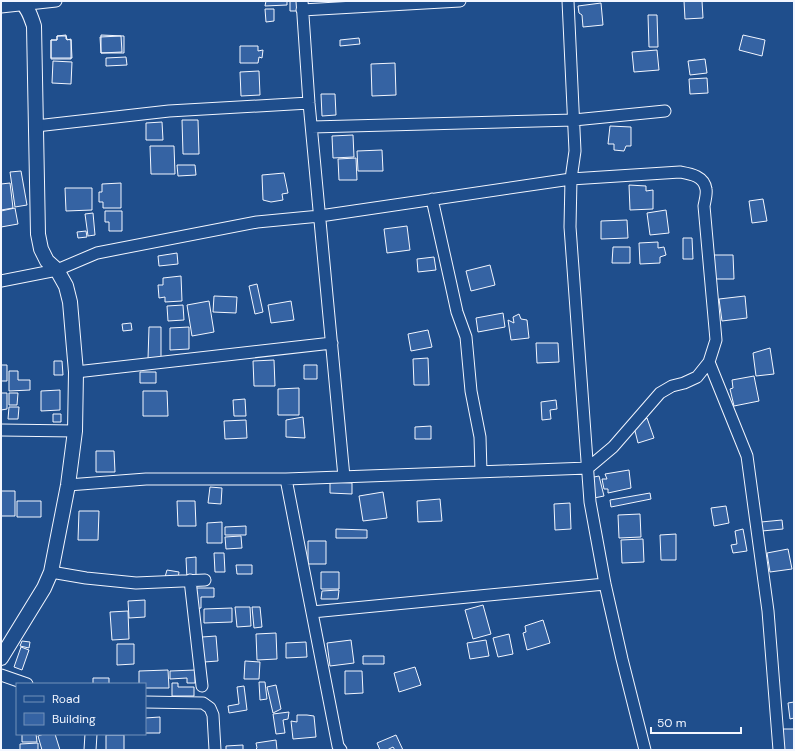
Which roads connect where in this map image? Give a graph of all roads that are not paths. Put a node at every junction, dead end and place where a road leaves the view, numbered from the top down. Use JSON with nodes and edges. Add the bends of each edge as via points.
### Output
{"nodes":[{"id":1,"x":56,"y":1,"type":"edge"},
{"id":2,"x":460,"y":1,"type":"edge"},
{"id":3,"x":568,"y":1,"type":"edge"},
{"id":4,"x":22,"y":3,"type":"edge"},
{"id":5,"x":302,"y":6,"type":"edge"},
{"id":6,"x":1,"y":7,"type":"edge"},
{"id":7,"x":309,"y":103,"type":"junction"},
{"id":8,"x":665,"y":111,"type":"dead end"},
{"id":9,"x":574,"y":120,"type":"junction"},
{"id":10,"x":36,"y":126,"type":"junction"},
{"id":11,"x":312,"y":127,"type":"junction"},
{"id":12,"x":571,"y":179,"type":"junction"},
{"id":13,"x":432,"y":200,"type":"junction"},
{"id":14,"x":320,"y":216,"type":"junction"},
{"id":15,"x":57,"y":270,"type":"junction"},
{"id":16,"x":1,"y":281,"type":"edge"},
{"id":17,"x":332,"y":343,"type":"junction"},
{"id":18,"x":709,"y":362,"type":"junction"},
{"id":19,"x":76,"y":372,"type":"junction"},
{"id":20,"x":1,"y":430,"type":"edge"},
{"id":21,"x":75,"y":431,"type":"junction"},
{"id":22,"x":588,"y":468,"type":"junction"},
{"id":23,"x":481,"y":472,"type":"junction"},
{"id":24,"x":344,"y":477,"type":"junction"},
{"id":25,"x":286,"y":479,"type":"junction"},
{"id":26,"x":68,"y":485,"type":"junction"},
{"id":27,"x":51,"y":572,"type":"junction"},
{"id":28,"x":190,"y":580,"type":"junction"},
{"id":29,"x":205,"y":580,"type":"dead end"},
{"id":30,"x":605,"y":584,"type":"junction"},
{"id":31,"x":312,"y":612,"type":"junction"},
{"id":32,"x":1,"y":658,"type":"edge"},
{"id":33,"x":1,"y":675,"type":"edge"},
{"id":34,"x":24,"y":683,"type":"edge"},
{"id":35,"x":202,"y":686,"type":"dead end"},
{"id":36,"x":146,"y":702,"type":"edge"},
{"id":37,"x":91,"y":735,"type":"edge"},
{"id":38,"x":90,"y":750,"type":"edge"},
{"id":39,"x":215,"y":750,"type":"edge"},
{"id":40,"x":341,"y":750,"type":"edge"},
{"id":41,"x":645,"y":750,"type":"edge"},
{"id":42,"x":779,"y":750,"type":"edge"}],
"edges":[{"from":1,"to":4,"type":"street"},
{"from":2,"to":5,"type":"street"},
{"from":3,"to":9,"type":"street"},
{"from":4,"to":6,"type":"street"},
{"from":4,"to":10,"type":"street","via":[[34,26]]},
{"from":5,"to":7,"type":"street"},
{"from":7,"to":10,"type":"street","via":[[169,111]]},
{"from":7,"to":11,"type":"street"},
{"from":8,"to":9,"type":"street"},
{"from":9,"to":11,"type":"street"},
{"from":9,"to":12,"type":"street","via":[[575,151]]},
{"from":10,"to":15,"type":"street","via":[[38,234],[47,261]]},
{"from":11,"to":14,"type":"street"},
{"from":12,"to":13,"type":"street"},
{"from":12,"to":18,"type":"street","via":[[680,172],[700,178],[706,189],[704,206],[716,340]]},
{"from":12,"to":22,"type":"street","via":[[570,227]]},
{"from":13,"to":14,"type":"street"},
{"from":13,"to":23,"type":"street","via":[[453,293],[466,337],[480,437]]},
{"from":14,"to":15,"type":"street","via":[[257,222],[97,253]]},
{"from":14,"to":17,"type":"street"},
{"from":15,"to":16,"type":"street"},
{"from":15,"to":19,"type":"street","via":[[66,286],[70,302]]},
{"from":17,"to":19,"type":"street"},
{"from":17,"to":24,"type":"street"},
{"from":18,"to":22,"type":"street","via":[[697,377],[660,393],[614,447]]},
{"from":18,"to":42,"type":"street","via":[[747,456],[768,611]]},
{"from":19,"to":21,"type":"street"},
{"from":20,"to":21,"type":"street"},
{"from":21,"to":26,"type":"street"},
{"from":22,"to":23,"type":"street"},
{"from":22,"to":30,"type":"street","via":[[590,502]]},
{"from":23,"to":24,"type":"street"},
{"from":24,"to":25,"type":"street"},
{"from":25,"to":26,"type":"street","via":[[146,479]]},
{"from":25,"to":31,"type":"street"},
{"from":26,"to":27,"type":"street"},
{"from":27,"to":28,"type":"street","via":[[136,583]]},
{"from":27,"to":32,"type":"street"},
{"from":28,"to":29,"type":"street"},
{"from":28,"to":35,"type":"street"},
{"from":30,"to":31,"type":"street"},
{"from":30,"to":41,"type":"street"},
{"from":31,"to":40,"type":"street","via":[[338,746]]},
{"from":33,"to":34,"type":"street"},
{"from":36,"to":39,"type":"street","via":[[203,703],[210,708],[213,715]]},
{"from":37,"to":38,"type":"street"}]}
